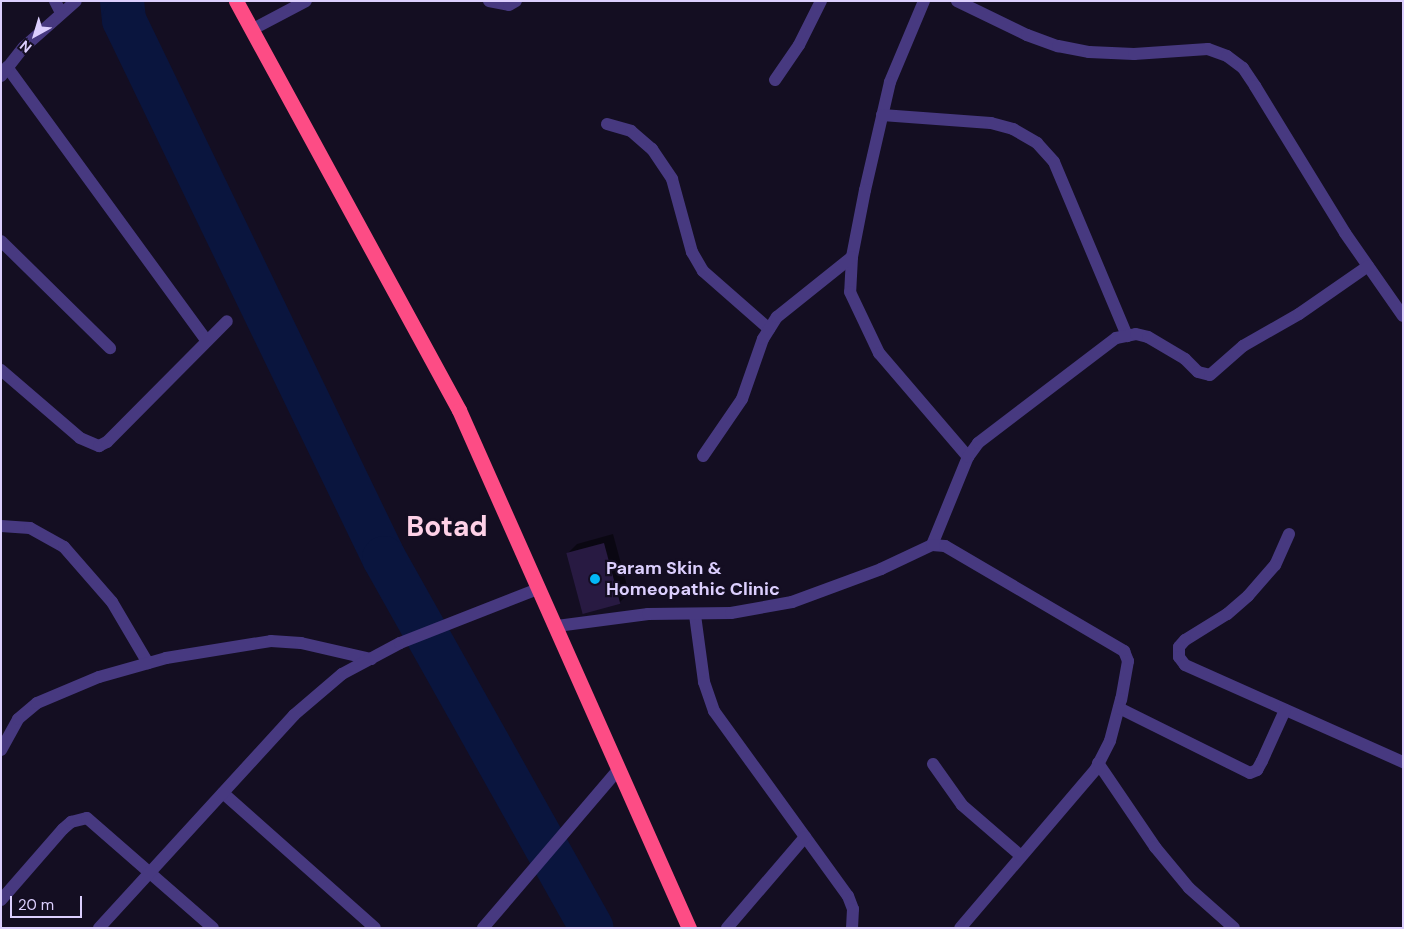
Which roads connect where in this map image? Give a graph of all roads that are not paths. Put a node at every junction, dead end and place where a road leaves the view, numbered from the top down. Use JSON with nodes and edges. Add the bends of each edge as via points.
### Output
{"nodes":[{"id":1,"x":55,"y":1,"type":"edge"},
{"id":2,"x":76,"y":1,"type":"edge"},
{"id":3,"x":236,"y":1,"type":"edge"},
{"id":4,"x":306,"y":1,"type":"edge"},
{"id":5,"x":489,"y":1,"type":"edge"},
{"id":6,"x":516,"y":1,"type":"edge"},
{"id":7,"x":821,"y":1,"type":"edge"},
{"id":8,"x":924,"y":1,"type":"edge"},
{"id":9,"x":957,"y":1,"type":"edge"},
{"id":10,"x":61,"y":14,"type":"junction"},
{"id":11,"x":251,"y":30,"type":"junction"},
{"id":12,"x":4,"y":72,"type":"edge"},
{"id":13,"x":775,"y":80,"type":"dead end"},
{"id":14,"x":882,"y":115,"type":"junction"},
{"id":15,"x":607,"y":124,"type":"dead end"},
{"id":16,"x":1,"y":241,"type":"edge"},
{"id":17,"x":852,"y":258,"type":"junction"},
{"id":18,"x":1368,"y":266,"type":"junction"},
{"id":19,"x":1403,"y":316,"type":"edge"},
{"id":20,"x":227,"y":321,"type":"dead end"},
{"id":21,"x":769,"y":329,"type":"junction"},
{"id":22,"x":1127,"y":336,"type":"junction"},
{"id":23,"x":206,"y":341,"type":"junction"},
{"id":24,"x":110,"y":348,"type":"dead end"},
{"id":25,"x":1,"y":370,"type":"edge"},
{"id":26,"x":703,"y":456,"type":"dead end"},
{"id":27,"x":968,"y":456,"type":"junction"},
{"id":28,"x":1,"y":526,"type":"edge"},
{"id":29,"x":1288,"y":534,"type":"dead end"},
{"id":30,"x":932,"y":545,"type":"junction"},
{"id":31,"x":540,"y":588,"type":"junction"},
{"id":32,"x":695,"y":615,"type":"junction"},
{"id":33,"x":557,"y":626,"type":"junction"},
{"id":34,"x":370,"y":659,"type":"junction"},
{"id":35,"x":148,"y":663,"type":"junction"},
{"id":36,"x":1119,"y":708,"type":"junction"},
{"id":37,"x":1285,"y":710,"type":"junction"},
{"id":38,"x":1,"y":750,"type":"edge"},
{"id":39,"x":1403,"y":762,"type":"edge"},
{"id":40,"x":1098,"y":763,"type":"junction"},
{"id":41,"x":934,"y":764,"type":"dead end"},
{"id":42,"x":617,"y":771,"type":"junction"},
{"id":43,"x":223,"y":793,"type":"junction"},
{"id":44,"x":805,"y":836,"type":"junction"},
{"id":45,"x":1021,"y":856,"type":"junction"},
{"id":46,"x":150,"y":873,"type":"junction"},
{"id":47,"x":1,"y":900,"type":"edge"},
{"id":48,"x":99,"y":928,"type":"edge"},
{"id":49,"x":213,"y":928,"type":"edge"},
{"id":50,"x":375,"y":928,"type":"edge"},
{"id":51,"x":483,"y":928,"type":"edge"},
{"id":52,"x":688,"y":928,"type":"edge"},
{"id":53,"x":727,"y":928,"type":"edge"},
{"id":54,"x":852,"y":928,"type":"edge"},
{"id":55,"x":960,"y":928,"type":"edge"},
{"id":56,"x":1234,"y":928,"type":"edge"}],
"edges":[{"from":1,"to":10,"type":"street"},
{"from":2,"to":10,"type":"street"},
{"from":3,"to":11,"type":"highway"},
{"from":4,"to":11,"type":"street"},
{"from":5,"to":6,"type":"street","via":[[509,5]]},
{"from":7,"to":13,"type":"street","via":[[799,45]]},
{"from":8,"to":14,"type":"street","via":[[903,45]]},
{"from":9,"to":18,"type":"street","via":[[1026,36],[1058,46],[1089,52],[1134,54],[1208,49],[1227,56],[1243,68]]},
{"from":10,"to":12,"type":"street","via":[[24,47]]},
{"from":11,"to":31,"type":"highway","via":[[459,410]]},
{"from":12,"to":23,"type":"street"},
{"from":14,"to":17,"type":"street"},
{"from":14,"to":22,"type":"street","via":[[992,123],[1013,129],[1037,143],[1054,162]]},
{"from":15,"to":21,"type":"street","via":[[631,131],[652,149],[672,179],[692,252],[704,271]]},
{"from":16,"to":24,"type":"street"},
{"from":17,"to":21,"type":"street","via":[[777,317]]},
{"from":17,"to":27,"type":"street","via":[[850,292],[879,353]]},
{"from":18,"to":19,"type":"street"},
{"from":18,"to":22,"type":"street","via":[[1243,346],[1210,374],[1198,372],[1164,344],[1148,336]]},
{"from":20,"to":23,"type":"street"},
{"from":21,"to":26,"type":"street","via":[[742,399]]},
{"from":22,"to":27,"type":"street","via":[[1116,338],[1100,350],[978,443]]},
{"from":23,"to":25,"type":"street","via":[[107,442],[99,446],[80,438]]},
{"from":27,"to":30,"type":"street"},
{"from":28,"to":35,"type":"street","via":[[30,528],[64,547],[112,602]]},
{"from":29,"to":37,"type":"street","via":[[1275,565],[1248,596],[1179,647],[1179,657],[1185,665]]},
{"from":30,"to":32,"type":"street","via":[[882,569],[792,602]]},
{"from":30,"to":36,"type":"street","via":[[945,546],[1124,651],[1128,661]]},
{"from":31,"to":33,"type":"highway"},
{"from":31,"to":34,"type":"street","via":[[400,643]]},
{"from":32,"to":33,"type":"street","via":[[648,614]]},
{"from":32,"to":44,"type":"street","via":[[704,682],[714,711]]},
{"from":33,"to":42,"type":"highway"},
{"from":34,"to":35,"type":"street","via":[[301,643],[271,641]]},
{"from":34,"to":43,"type":"street","via":[[342,674],[294,715]]},
{"from":35,"to":38,"type":"street","via":[[99,677],[37,703],[18,719]]},
{"from":36,"to":37,"type":"street","via":[[1250,773],[1262,761]]},
{"from":36,"to":40,"type":"street","via":[[1110,741]]},
{"from":37,"to":39,"type":"street"},
{"from":40,"to":45,"type":"street"},
{"from":40,"to":56,"type":"street","via":[[1155,847],[1189,888]]},
{"from":41,"to":45,"type":"street","via":[[962,805]]},
{"from":42,"to":51,"type":"street"},
{"from":42,"to":52,"type":"highway"},
{"from":43,"to":46,"type":"street"},
{"from":43,"to":50,"type":"street"},
{"from":44,"to":53,"type":"street"},
{"from":44,"to":54,"type":"street","via":[[848,896],[853,908]]},
{"from":45,"to":55,"type":"street"},
{"from":46,"to":47,"type":"street","via":[[94,822],[80,818],[64,828]]},
{"from":46,"to":48,"type":"street"},
{"from":46,"to":49,"type":"street"}]}
